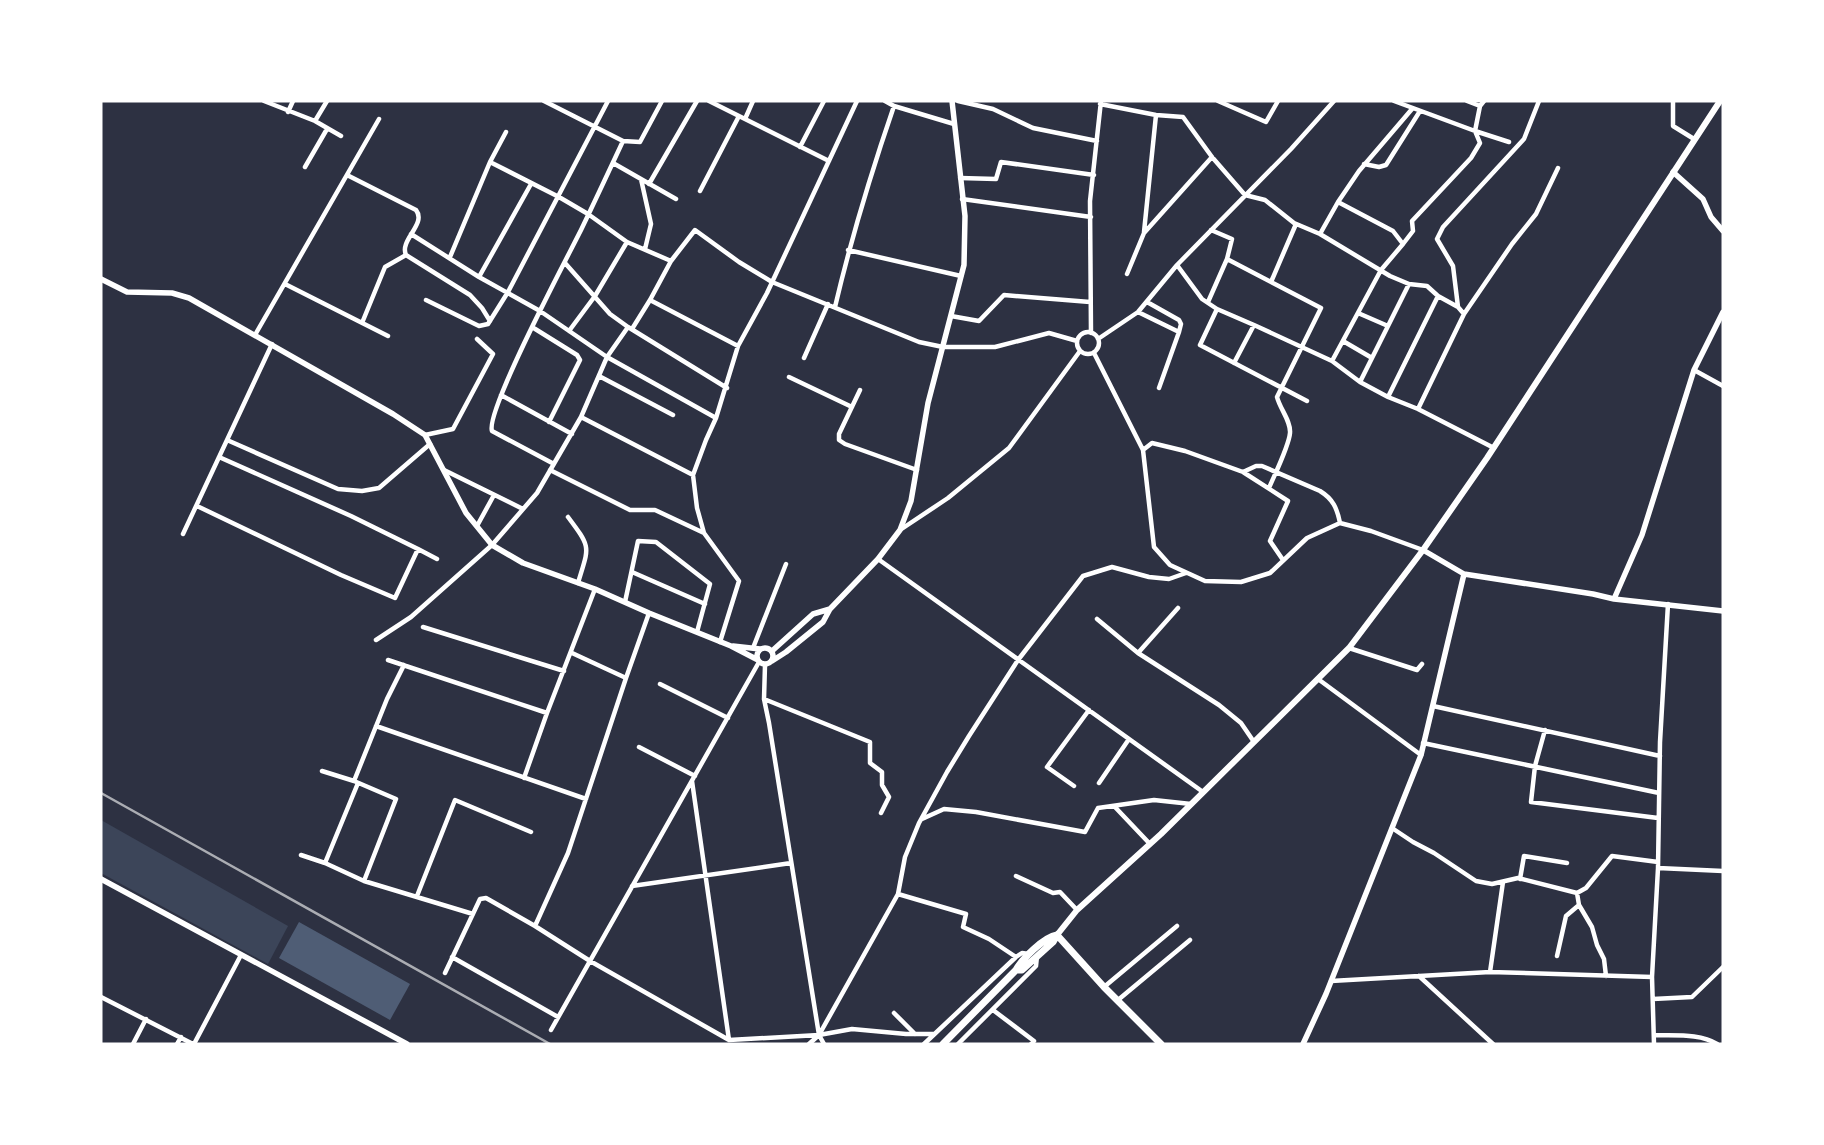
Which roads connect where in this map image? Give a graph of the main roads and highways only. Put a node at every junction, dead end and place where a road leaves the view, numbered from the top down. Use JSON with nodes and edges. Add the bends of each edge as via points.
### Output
{"nodes":[{"id":1,"x":1720,"y":101,"type":"edge"},
{"id":2,"x":1057,"y":935,"type":"junction"},
{"id":3,"x":943,"y":1044,"type":"edge"},
{"id":4,"x":1161,"y":1044,"type":"edge"}],
"edges":[{"from":1,"to":2,"type":"main road","via":[[1494,448],[1349,648],[1150,844],[1077,910]]},
{"from":2,"to":3,"type":"main road","via":[[1051,936],[1030,958],[1019,964]]},
{"from":2,"to":4,"type":"main road"}]}
